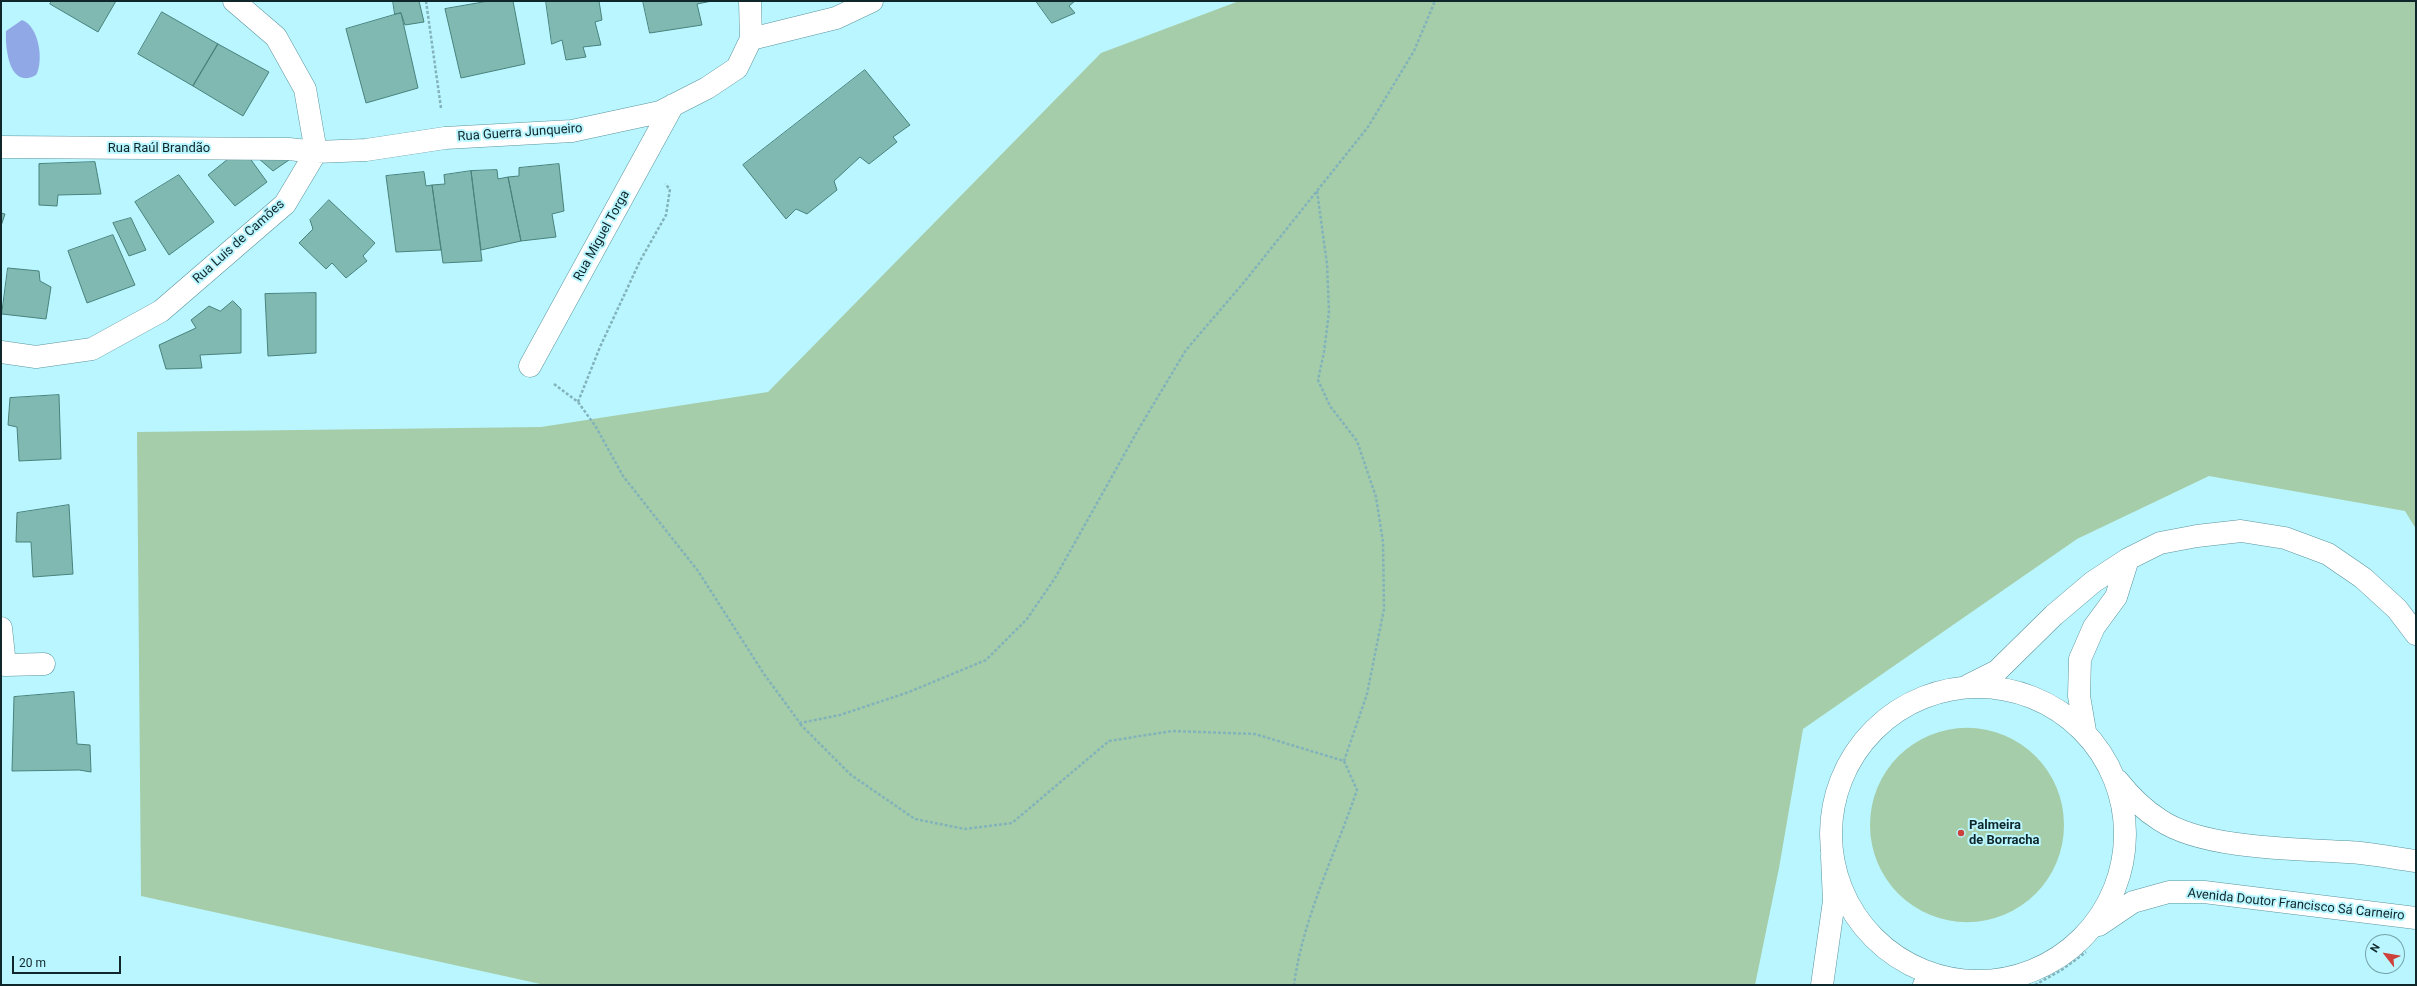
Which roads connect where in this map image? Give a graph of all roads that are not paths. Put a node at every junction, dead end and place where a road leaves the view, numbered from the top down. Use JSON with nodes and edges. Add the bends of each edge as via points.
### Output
{"nodes":[{"id":1,"x":234,"y":1,"type":"edge"},
{"id":2,"x":750,"y":1,"type":"edge"},
{"id":3,"x":872,"y":1,"type":"edge"},
{"id":4,"x":751,"y":39,"type":"junction"},
{"id":5,"x":674,"y":105,"type":"junction"},
{"id":6,"x":1,"y":147,"type":"edge"},
{"id":7,"x":316,"y":152,"type":"junction"},
{"id":8,"x":1,"y":352,"type":"edge"},
{"id":9,"x":530,"y":366,"type":"road end"},
{"id":10,"x":2128,"y":559,"type":"junction"},
{"id":11,"x":1,"y":628,"type":"edge"},
{"id":12,"x":2416,"y":634,"type":"edge"},
{"id":13,"x":44,"y":664,"type":"dead end"},
{"id":14,"x":1966,"y":686,"type":"junction"},
{"id":15,"x":2086,"y":731,"type":"junction"},
{"id":16,"x":2116,"y":779,"type":"junction"},
{"id":17,"x":1832,"y":856,"type":"junction"},
{"id":18,"x":2416,"y":861,"type":"edge"},
{"id":19,"x":2416,"y":918,"type":"edge"},
{"id":20,"x":2089,"y":941,"type":"junction"},
{"id":21,"x":1933,"y":982,"type":"edge"},
{"id":22,"x":1822,"y":985,"type":"edge"}],
"edges":[{"from":1,"to":7,"type":"main road","via":[[276,37],[305,89]]},
{"from":2,"to":4,"type":"main road","name":"Rua Guerra Junqueiro"},
{"from":3,"to":4,"type":"main road","via":[[836,18]]},
{"from":4,"to":5,"type":"main road","name":"Rua Guerra Junqueiro","via":[[737,68],[707,88]]},
{"from":5,"to":7,"type":"main road","name":"Rua Guerra Junqueiro","via":[[660,112],[572,131],[445,138],[366,150]]},
{"from":5,"to":9,"type":"main road","name":"Rua Miguel Torga"},
{"from":6,"to":7,"type":"main road","name":"Rua Raúl Brandão","via":[[288,149]]},
{"from":7,"to":8,"type":"main road","name":"Rua Luis de Camões","via":[[285,204],[161,311],[92,349],[36,357]]},
{"from":10,"to":12,"type":"main road","via":[[2160,542],[2197,536],[2241,531],[2285,538],[2328,554],[2363,578],[2397,609]]},
{"from":10,"to":14,"type":"main road","via":[[2093,582],[2054,615],[1997,671]]},
{"from":10,"to":15,"type":"main road","via":[[2116,597],[2094,627],[2080,659],[2079,696]]},
{"from":11,"to":13,"type":"main road","via":[[5,665]]},
{"from":14,"to":15,"type":"main road","via":[[1998,687],[2031,695],[2060,710]]},
{"from":14,"to":17,"type":"main road","via":[[1927,695],[1891,714],[1862,742],[1842,777],[1832,816]]},
{"from":15,"to":16,"type":"main road","via":[[2103,754]]},
{"from":16,"to":18,"type":"main road","via":[[2134,800],[2161,821],[2201,837],[2280,849],[2349,852]]},
{"from":16,"to":20,"type":"main road","via":[[2126,818],[2124,859],[2112,897]]},
{"from":17,"to":21,"type":"main road","via":[[1839,885],[1851,910],[1868,934],[1890,953]]},
{"from":17,"to":22,"type":"main road","via":[[1834,901]]},
{"from":19,"to":20,"type":"main road","name":"Avenida Doutor Francisco Sá Carneiro","via":[[2204,892],[2168,892],[2133,902]]},
{"from":20,"to":21,"type":"main road","via":[[2022,976],[1982,982]]}]}
